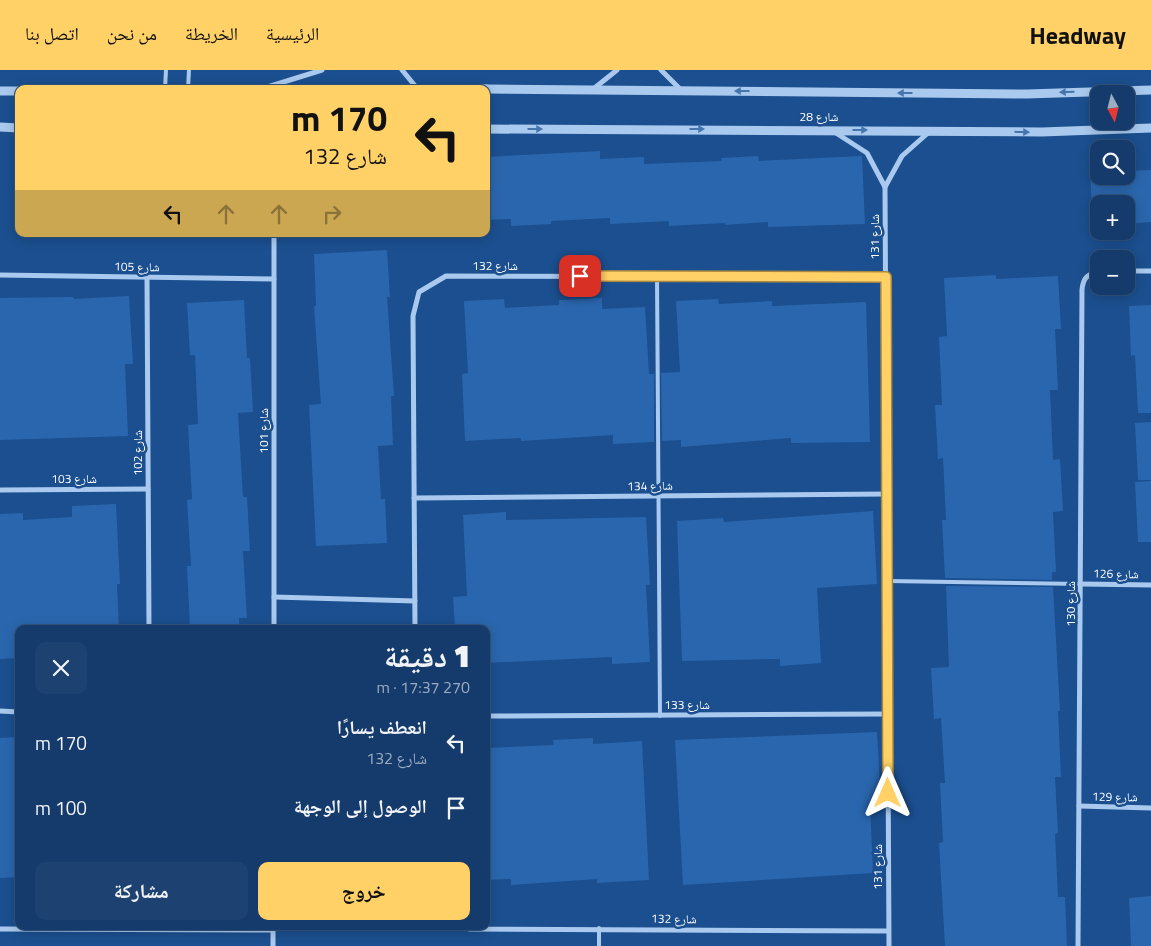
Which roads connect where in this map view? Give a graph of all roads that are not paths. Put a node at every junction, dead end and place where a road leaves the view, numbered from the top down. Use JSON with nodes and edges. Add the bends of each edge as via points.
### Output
{"nodes":[{"id":1,"x":166,"y":70,"type":"edge"},
{"id":2,"x":189,"y":70,"type":"edge"},
{"id":3,"x":322,"y":70,"type":"edge"},
{"id":4,"x":402,"y":70,"type":"edge"},
{"id":5,"x":617,"y":70,"type":"edge"},
{"id":6,"x":661,"y":70,"type":"edge"},
{"id":7,"x":165,"y":85,"type":"edge"},
{"id":8,"x":188,"y":85,"type":"edge"},
{"id":9,"x":274,"y":85,"type":"edge"},
{"id":10,"x":414,"y":85,"type":"edge"},
{"id":11,"x":490,"y":89,"type":"edge"},
{"id":12,"x":1151,"y":90,"type":"edge"},
{"id":13,"x":0,"y":91,"type":"edge"},
{"id":14,"x":15,"y":91,"type":"edge"},
{"id":15,"x":590,"y":91,"type":"junction"},
{"id":16,"x":683,"y":92,"type":"junction"},
{"id":17,"x":0,"y":127,"type":"edge"},
{"id":18,"x":15,"y":128,"type":"edge"},
{"id":19,"x":1151,"y":128,"type":"edge"},
{"id":20,"x":490,"y":129,"type":"edge"},
{"id":21,"x":831,"y":130,"type":"junction"},
{"id":22,"x":931,"y":130,"type":"junction"},
{"id":23,"x":885,"y":187,"type":"junction"},
{"id":24,"x":274,"y":237,"type":"edge"},
{"id":25,"x":1135,"y":271,"type":"edge"},
{"id":26,"x":1151,"y":271,"type":"edge"},
{"id":27,"x":1090,"y":274,"type":"edge"},
{"id":28,"x":0,"y":275,"type":"edge"},
{"id":29,"x":657,"y":276,"type":"junction"},
{"id":30,"x":147,"y":277,"type":"junction"},
{"id":31,"x":886,"y":277,"type":"junction"},
{"id":32,"x":274,"y":279,"type":"junction"},
{"id":33,"x":148,"y":489,"type":"junction"},
{"id":34,"x":0,"y":490,"type":"edge"},
{"id":35,"x":887,"y":494,"type":"junction"},
{"id":36,"x":658,"y":496,"type":"junction"},
{"id":37,"x":414,"y":498,"type":"junction"},
{"id":38,"x":887,"y":581,"type":"junction"},
{"id":39,"x":1082,"y":584,"type":"junction"},
{"id":40,"x":1151,"y":585,"type":"edge"},
{"id":41,"x":274,"y":597,"type":"junction"},
{"id":42,"x":415,"y":601,"type":"junction"},
{"id":43,"x":150,"y":625,"type":"edge"},
{"id":44,"x":274,"y":625,"type":"edge"},
{"id":45,"x":415,"y":625,"type":"edge"},
{"id":46,"x":0,"y":711,"type":"edge"},
{"id":47,"x":15,"y":712,"type":"edge"},
{"id":48,"x":887,"y":714,"type":"junction"},
{"id":49,"x":490,"y":716,"type":"edge"},
{"id":50,"x":660,"y":716,"type":"junction"},
{"id":51,"x":1080,"y":806,"type":"junction"},
{"id":52,"x":1151,"y":808,"type":"edge"},
{"id":53,"x":599,"y":928,"type":"junction"},
{"id":54,"x":0,"y":929,"type":"edge"},
{"id":55,"x":15,"y":929,"type":"edge"},
{"id":56,"x":490,"y":929,"type":"edge"},
{"id":57,"x":273,"y":930,"type":"edge"},
{"id":58,"x":888,"y":931,"type":"junction"},
{"id":59,"x":273,"y":946,"type":"edge"},
{"id":60,"x":599,"y":946,"type":"edge"},
{"id":61,"x":888,"y":946,"type":"edge"},
{"id":62,"x":1078,"y":946,"type":"edge"}],
"edges":[{"from":1,"to":7,"type":"lane"},
{"from":2,"to":8,"type":"lane"},
{"from":3,"to":9,"type":"street"},
{"from":4,"to":10,"type":"street"},
{"from":5,"to":15,"type":"street"},
{"from":6,"to":16,"type":"street"},
{"from":11,"to":15,"type":"street","name":"شارع 28"},
{"from":12,"to":16,"type":"street","name":"شارع 28","one_way":true,"via":[[1027,94]]},
{"from":13,"to":14,"type":"street"},
{"from":15,"to":16,"type":"street","name":"شارع 28"},
{"from":17,"to":18,"type":"street"},
{"from":22,"to":19,"type":"street","name":"شارع 28","one_way":true,"via":[[1042,132]]},
{"from":20,"to":21,"type":"street","name":"شارع 28","one_way":true},
{"from":21,"to":22,"type":"street","name":"شارع 28","one_way":true},
{"from":21,"to":23,"type":"street","name":"شارع 131","via":[[867,153]]},
{"from":22,"to":23,"type":"street","name":"شارع 131","via":[[902,156]]},
{"from":23,"to":31,"type":"street","name":"شارع 131"},
{"from":24,"to":32,"type":"street","name":"شارع 101"},
{"from":25,"to":26,"type":"street"},
{"from":27,"to":39,"type":"street","name":"شارع 130","via":[[1083,281],[1082,290]]},
{"from":28,"to":30,"type":"street","name":"شارع 105"},
{"from":29,"to":31,"type":"street","name":"شارع 132"},
{"from":29,"to":36,"type":"lane"},
{"from":29,"to":37,"type":"street","name":"شارع 132","via":[[446,276],[419,292],[413,316]]},
{"from":30,"to":32,"type":"street","name":"شارع 105"},
{"from":30,"to":33,"type":"street","name":"شارع 102"},
{"from":31,"to":35,"type":"street","name":"شارع 131"},
{"from":32,"to":41,"type":"street","name":"شارع 101"},
{"from":33,"to":34,"type":"street","name":"شارع 103"},
{"from":33,"to":43,"type":"street","name":"شارع 102"},
{"from":35,"to":36,"type":"street","name":"شارع 134"},
{"from":35,"to":38,"type":"street","name":"شارع 131"},
{"from":36,"to":37,"type":"street","name":"شارع 134"},
{"from":36,"to":50,"type":"lane"},
{"from":37,"to":42,"type":"street","name":"شارع 132"},
{"from":38,"to":39,"type":"lane"},
{"from":38,"to":48,"type":"street","name":"شارع 131"},
{"from":39,"to":40,"type":"street","name":"شارع 126"},
{"from":39,"to":51,"type":"street","name":"شارع 130"},
{"from":41,"to":42,"type":"street"},
{"from":41,"to":44,"type":"street","name":"شارع 101"},
{"from":42,"to":45,"type":"street","name":"شارع 132"},
{"from":46,"to":47,"type":"street"},
{"from":48,"to":50,"type":"street","name":"شارع 133"},
{"from":48,"to":58,"type":"street","name":"شارع 131"},
{"from":49,"to":50,"type":"street","name":"شارع 133"},
{"from":51,"to":52,"type":"street","name":"شارع 129"},
{"from":51,"to":62,"type":"street","name":"شارع 130"},
{"from":53,"to":56,"type":"street","name":"شارع 132"},
{"from":53,"to":58,"type":"street","name":"شارع 132"},
{"from":53,"to":60,"type":"lane"},
{"from":54,"to":55,"type":"street"},
{"from":57,"to":59,"type":"street"},
{"from":58,"to":61,"type":"street","name":"شارع 131"}]}
